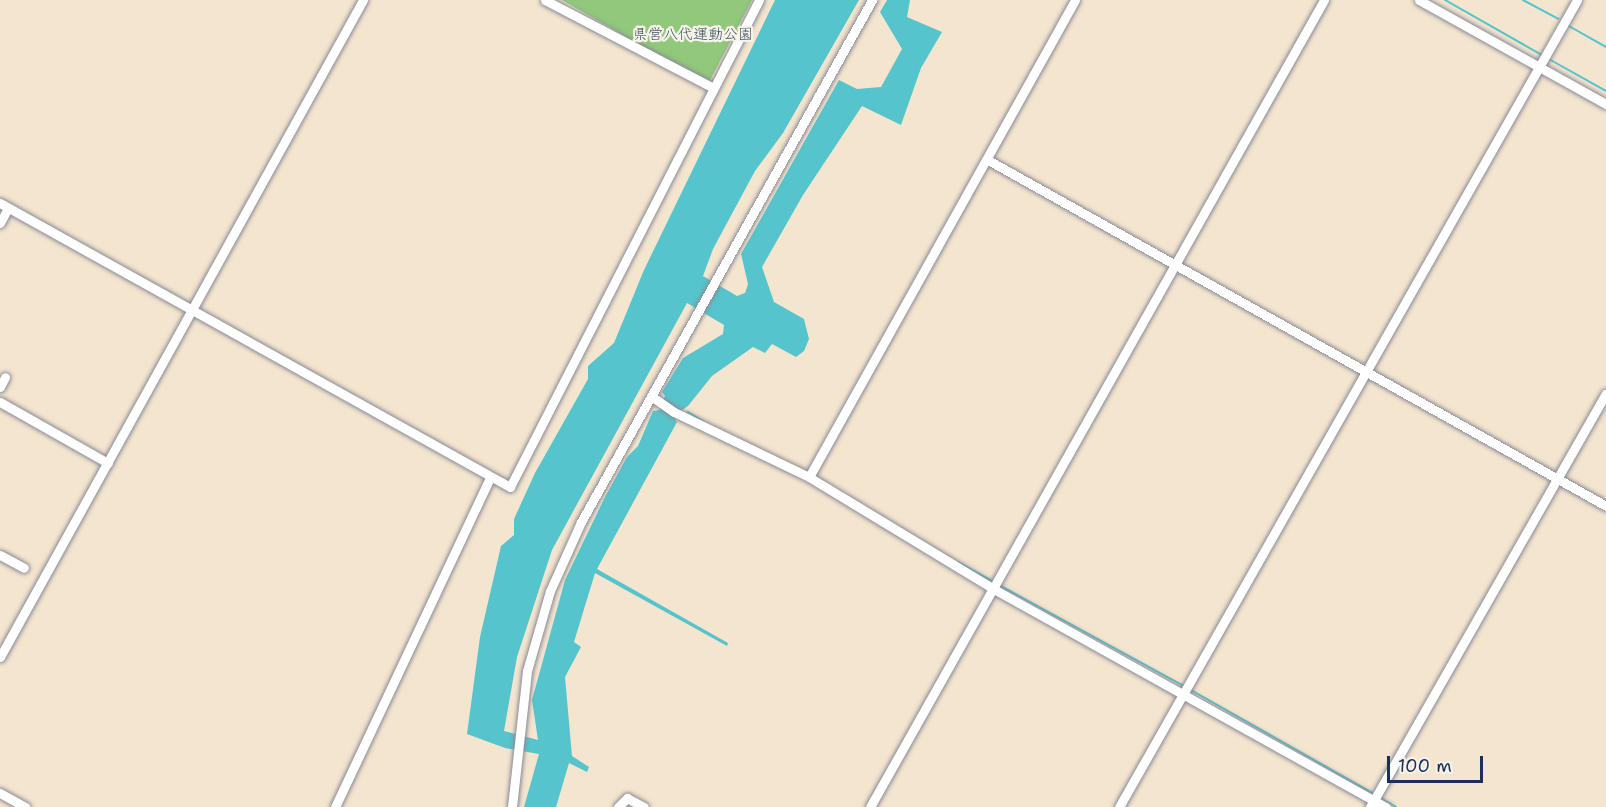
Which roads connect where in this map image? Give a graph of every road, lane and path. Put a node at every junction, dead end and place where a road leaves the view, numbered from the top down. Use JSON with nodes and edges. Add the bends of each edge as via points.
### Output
{"nodes":[{"id":1,"x":363,"y":0,"type":"edge"},
{"id":2,"x":545,"y":0,"type":"edge"},
{"id":3,"x":759,"y":0,"type":"edge"},
{"id":4,"x":872,"y":0,"type":"edge"},
{"id":5,"x":1075,"y":0,"type":"edge"},
{"id":6,"x":1324,"y":0,"type":"edge"},
{"id":7,"x":1419,"y":0,"type":"edge"},
{"id":8,"x":1577,"y":0,"type":"edge"},
{"id":9,"x":1540,"y":66,"type":"junction"},
{"id":10,"x":713,"y":88,"type":"junction"},
{"id":11,"x":1606,"y":104,"type":"edge"},
{"id":12,"x":988,"y":160,"type":"junction"},
{"id":13,"x":4,"y":205,"type":"edge"},
{"id":14,"x":0,"y":223,"type":"edge"},
{"id":15,"x":1177,"y":266,"type":"junction"},
{"id":16,"x":192,"y":311,"type":"junction"},
{"id":17,"x":1366,"y":373,"type":"junction"},
{"id":18,"x":5,"y":376,"type":"dead end"},
{"id":19,"x":0,"y":387,"type":"edge"},
{"id":20,"x":1606,"y":394,"type":"edge"},
{"id":21,"x":651,"y":396,"type":"junction"},
{"id":22,"x":0,"y":402,"type":"edge"},
{"id":23,"x":108,"y":463,"type":"junction"},
{"id":24,"x":490,"y":477,"type":"junction"},
{"id":25,"x":809,"y":477,"type":"junction"},
{"id":26,"x":1557,"y":477,"type":"junction"},
{"id":27,"x":1606,"y":506,"type":"edge"},
{"id":28,"x":0,"y":555,"type":"edge"},
{"id":29,"x":24,"y":568,"type":"dead end"},
{"id":30,"x":994,"y":585,"type":"junction"},
{"id":31,"x":0,"y":657,"type":"edge"},
{"id":32,"x":1182,"y":695,"type":"junction"},
{"id":33,"x":0,"y":793,"type":"edge"},
{"id":34,"x":0,"y":798,"type":"edge"},
{"id":35,"x":1372,"y":803,"type":"edge"},
{"id":36,"x":16,"y":807,"type":"edge"},
{"id":37,"x":25,"y":807,"type":"edge"},
{"id":38,"x":335,"y":807,"type":"edge"},
{"id":39,"x":512,"y":807,"type":"edge"},
{"id":40,"x":618,"y":807,"type":"edge"},
{"id":41,"x":644,"y":807,"type":"edge"},
{"id":42,"x":870,"y":807,"type":"edge"},
{"id":43,"x":1119,"y":807,"type":"edge"},
{"id":44,"x":1386,"y":807,"type":"edge"}],
"edges":[{"from":1,"to":16,"type":"street"},
{"from":2,"to":10,"type":"street"},
{"from":3,"to":10,"type":"street"},
{"from":4,"to":21,"type":"street"},
{"from":5,"to":12,"type":"street"},
{"from":6,"to":15,"type":"street"},
{"from":7,"to":9,"type":"street"},
{"from":8,"to":9,"type":"street"},
{"from":9,"to":11,"type":"street"},
{"from":9,"to":17,"type":"street"},
{"from":10,"to":24,"type":"street","via":[[510,487]]},
{"from":12,"to":15,"type":"street"},
{"from":12,"to":25,"type":"street"},
{"from":13,"to":14,"type":"street"},
{"from":13,"to":16,"type":"street"},
{"from":15,"to":17,"type":"street"},
{"from":15,"to":30,"type":"street"},
{"from":16,"to":23,"type":"street"},
{"from":16,"to":24,"type":"street"},
{"from":17,"to":26,"type":"street"},
{"from":17,"to":32,"type":"street"},
{"from":18,"to":19,"type":"street"},
{"from":20,"to":26,"type":"street"},
{"from":21,"to":25,"type":"street","via":[[674,412]]},
{"from":21,"to":39,"type":"street","via":[[581,522],[550,591],[527,671]]},
{"from":22,"to":23,"type":"street"},
{"from":23,"to":31,"type":"street"},
{"from":24,"to":38,"type":"street"},
{"from":25,"to":30,"type":"street"},
{"from":26,"to":27,"type":"street"},
{"from":26,"to":35,"type":"street"},
{"from":28,"to":29,"type":"street"},
{"from":30,"to":32,"type":"street"},
{"from":30,"to":42,"type":"street"},
{"from":32,"to":35,"type":"street"},
{"from":32,"to":43,"type":"street"},
{"from":33,"to":37,"type":"street"},
{"from":34,"to":36,"type":"street"},
{"from":35,"to":44,"type":"street"},
{"from":40,"to":41,"type":"street","via":[[627,798]]}]}
